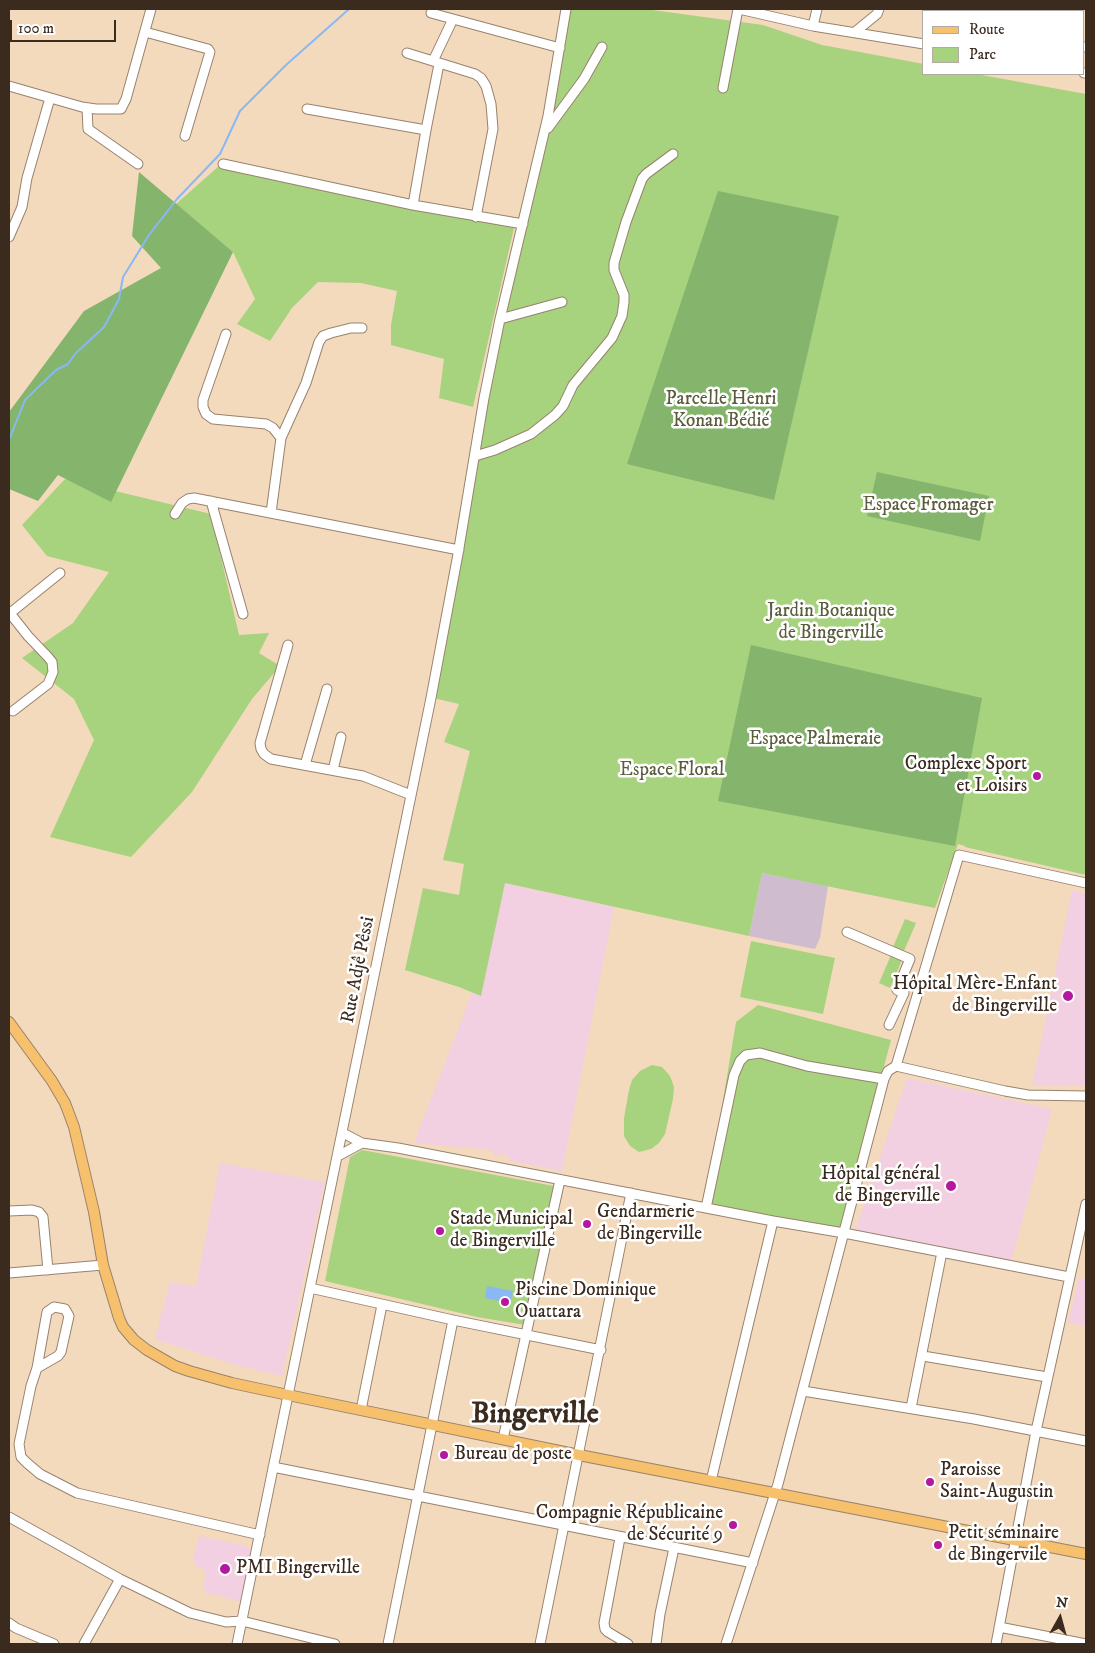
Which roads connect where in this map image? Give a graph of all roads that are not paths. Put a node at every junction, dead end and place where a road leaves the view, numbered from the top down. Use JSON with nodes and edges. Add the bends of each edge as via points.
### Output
{"nodes":[{"id":1,"x":151,"y":9,"type":"edge"},
{"id":2,"x":566,"y":9,"type":"edge"},
{"id":3,"x":739,"y":9,"type":"edge"},
{"id":4,"x":817,"y":9,"type":"edge"},
{"id":5,"x":879,"y":9,"type":"edge"},
{"id":6,"x":431,"y":12,"type":"dead end"},
{"id":7,"x":453,"y":19,"type":"junction"},
{"id":8,"x":813,"y":26,"type":"junction"},
{"id":9,"x":144,"y":32,"type":"junction"},
{"id":10,"x":855,"y":32,"type":"junction"},
{"id":11,"x":922,"y":41,"type":"edge"},
{"id":12,"x":602,"y":47,"type":"dead end"},
{"id":13,"x":560,"y":48,"type":"junction"},
{"id":14,"x":407,"y":53,"type":"dead end"},
{"id":15,"x":436,"y":63,"type":"junction"},
{"id":16,"x":9,"y":86,"type":"edge"},
{"id":17,"x":723,"y":88,"type":"dead end"},
{"id":18,"x":50,"y":98,"type":"junction"},
{"id":19,"x":87,"y":108,"type":"junction"},
{"id":20,"x":307,"y":109,"type":"dead end"},
{"id":21,"x":426,"y":130,"type":"junction"},
{"id":22,"x":544,"y":132,"type":"junction"},
{"id":23,"x":185,"y":136,"type":"dead end"},
{"id":24,"x":673,"y":154,"type":"dead end"},
{"id":25,"x":138,"y":164,"type":"dead end"},
{"id":26,"x":223,"y":164,"type":"dead end"},
{"id":27,"x":413,"y":205,"type":"junction"},
{"id":28,"x":476,"y":217,"type":"junction"},
{"id":29,"x":524,"y":224,"type":"junction"},
{"id":30,"x":9,"y":237,"type":"edge"},
{"id":31,"x":562,"y":302,"type":"dead end"},
{"id":32,"x":500,"y":319,"type":"junction"},
{"id":33,"x":362,"y":328,"type":"dead end"},
{"id":34,"x":226,"y":334,"type":"dead end"},
{"id":35,"x":281,"y":438,"type":"junction"},
{"id":36,"x":475,"y":456,"type":"junction"},
{"id":37,"x":211,"y":501,"type":"junction"},
{"id":38,"x":271,"y":513,"type":"junction"},
{"id":39,"x":175,"y":514,"type":"dead end"},
{"id":40,"x":459,"y":550,"type":"junction"},
{"id":41,"x":60,"y":574,"type":"dead end"},
{"id":42,"x":9,"y":613,"type":"edge"},
{"id":43,"x":244,"y":614,"type":"dead end"},
{"id":44,"x":288,"y":645,"type":"dead end"},
{"id":45,"x":327,"y":689,"type":"dead end"},
{"id":46,"x":13,"y":711,"type":"dead end"},
{"id":47,"x":341,"y":737,"type":"dead end"},
{"id":48,"x":305,"y":765,"type":"junction"},
{"id":49,"x":333,"y":770,"type":"junction"},
{"id":50,"x":411,"y":795,"type":"junction"},
{"id":51,"x":1086,"y":883,"type":"edge"},
{"id":52,"x":847,"y":932,"type":"dead end"},
{"id":53,"x":9,"y":1022,"type":"edge"},
{"id":54,"x":889,"y":1025,"type":"dead end"},
{"id":55,"x":896,"y":1066,"type":"junction"},
{"id":56,"x":884,"y":1079,"type":"junction"},
{"id":57,"x":1086,"y":1096,"type":"edge"},
{"id":58,"x":343,"y":1133,"type":"junction"},
{"id":59,"x":362,"y":1143,"type":"junction"},
{"id":60,"x":338,"y":1156,"type":"junction"},
{"id":61,"x":560,"y":1180,"type":"junction"},
{"id":62,"x":631,"y":1193,"type":"junction"},
{"id":63,"x":1086,"y":1204,"type":"edge"},
{"id":64,"x":706,"y":1208,"type":"junction"},
{"id":65,"x":9,"y":1211,"type":"edge"},
{"id":66,"x":773,"y":1221,"type":"junction"},
{"id":67,"x":844,"y":1232,"type":"junction"},
{"id":68,"x":942,"y":1252,"type":"junction"},
{"id":69,"x":103,"y":1265,"type":"junction"},
{"id":70,"x":48,"y":1270,"type":"junction"},
{"id":71,"x":9,"y":1273,"type":"edge"},
{"id":72,"x":1069,"y":1277,"type":"junction"},
{"id":73,"x":310,"y":1288,"type":"junction"},
{"id":74,"x":382,"y":1305,"type":"junction"},
{"id":75,"x":453,"y":1320,"type":"junction"},
{"id":76,"x":527,"y":1335,"type":"junction"},
{"id":77,"x":601,"y":1350,"type":"junction"},
{"id":78,"x":923,"y":1356,"type":"junction"},
{"id":79,"x":37,"y":1368,"type":"junction"},
{"id":80,"x":1047,"y":1377,"type":"junction"},
{"id":81,"x":803,"y":1390,"type":"junction"},
{"id":82,"x":288,"y":1395,"type":"junction"},
{"id":83,"x":911,"y":1408,"type":"junction"},
{"id":84,"x":361,"y":1410,"type":"junction"},
{"id":85,"x":432,"y":1424,"type":"junction"},
{"id":86,"x":1036,"y":1431,"type":"junction"},
{"id":87,"x":504,"y":1439,"type":"junction"},
{"id":88,"x":1086,"y":1441,"type":"edge"},
{"id":89,"x":579,"y":1455,"type":"junction"},
{"id":90,"x":273,"y":1467,"type":"junction"},
{"id":91,"x":711,"y":1481,"type":"junction"},
{"id":92,"x":775,"y":1493,"type":"junction"},
{"id":93,"x":418,"y":1495,"type":"junction"},
{"id":94,"x":9,"y":1517,"type":"edge"},
{"id":95,"x":564,"y":1526,"type":"junction"},
{"id":96,"x":260,"y":1534,"type":"junction"},
{"id":97,"x":620,"y":1538,"type":"junction"},
{"id":98,"x":1014,"y":1539,"type":"junction"},
{"id":99,"x":674,"y":1548,"type":"junction"},
{"id":100,"x":1086,"y":1554,"type":"edge"},
{"id":101,"x":753,"y":1563,"type":"junction"},
{"id":102,"x":120,"y":1579,"type":"junction"},
{"id":103,"x":242,"y":1621,"type":"junction"},
{"id":104,"x":9,"y":1623,"type":"edge"},
{"id":105,"x":999,"y":1627,"type":"junction"},
{"id":106,"x":54,"y":1644,"type":"edge"},
{"id":107,"x":84,"y":1644,"type":"edge"},
{"id":108,"x":237,"y":1644,"type":"edge"},
{"id":109,"x":334,"y":1644,"type":"edge"},
{"id":110,"x":388,"y":1644,"type":"edge"},
{"id":111,"x":540,"y":1644,"type":"edge"},
{"id":112,"x":628,"y":1644,"type":"edge"},
{"id":113,"x":656,"y":1644,"type":"edge"},
{"id":114,"x":726,"y":1644,"type":"edge"},
{"id":115,"x":996,"y":1644,"type":"edge"},
{"id":116,"x":1086,"y":1644,"type":"edge"}],
"edges":[{"from":1,"to":9,"type":"street"},
{"from":2,"to":13,"type":"street","name":"Rue Adjê Pêssi"},
{"from":3,"to":8,"type":"street"},
{"from":3,"to":17,"type":"street"},
{"from":4,"to":8,"type":"street"},
{"from":5,"to":10,"type":"street"},
{"from":6,"to":7,"type":"street"},
{"from":7,"to":13,"type":"street"},
{"from":7,"to":15,"type":"street"},
{"from":8,"to":10,"type":"street"},
{"from":9,"to":19,"type":"street","via":[[121,109]]},
{"from":9,"to":23,"type":"street","via":[[208,48],[210,52]]},
{"from":10,"to":11,"type":"street"},
{"from":12,"to":22,"type":"street","via":[[584,79]]},
{"from":13,"to":22,"type":"street","name":"Rue Adjê Pêssi"},
{"from":14,"to":15,"type":"street"},
{"from":15,"to":21,"type":"street"},
{"from":15,"to":28,"type":"street","via":[[481,78],[491,104],[493,129]]},
{"from":16,"to":18,"type":"street"},
{"from":18,"to":19,"type":"street"},
{"from":18,"to":30,"type":"street","via":[[22,206]]},
{"from":19,"to":25,"type":"street","via":[[88,129]]},
{"from":20,"to":21,"type":"street"},
{"from":21,"to":27,"type":"street"},
{"from":22,"to":29,"type":"street","name":"Rue Adjê Pêssi"},
{"from":24,"to":36,"type":"street","via":[[646,174],[626,222],[614,263],[624,302],[622,316],[612,338],[573,385],[555,416],[532,434]]},
{"from":26,"to":27,"type":"street"},
{"from":27,"to":28,"type":"street"},
{"from":28,"to":29,"type":"street"},
{"from":29,"to":32,"type":"street","name":"Rue Adjê Pêssi"},
{"from":31,"to":32,"type":"street"},
{"from":32,"to":36,"type":"street","name":"Rue Adjê Pêssi"},
{"from":33,"to":35,"type":"street","via":[[323,336]]},
{"from":34,"to":35,"type":"street","via":[[203,400],[206,414],[213,419],[266,424]]},
{"from":35,"to":38,"type":"street"},
{"from":36,"to":40,"type":"street","name":"Rue Adjê Pêssi"},
{"from":37,"to":38,"type":"street"},
{"from":37,"to":39,"type":"street","via":[[188,499]]},
{"from":37,"to":43,"type":"street"},
{"from":38,"to":40,"type":"street"},
{"from":40,"to":50,"type":"street","name":"Rue Adjê Pêssi"},
{"from":41,"to":42,"type":"street"},
{"from":42,"to":46,"type":"street","via":[[52,662],[53,672],[48,684]]},
{"from":44,"to":48,"type":"street","via":[[260,743],[264,754],[271,758]]},
{"from":45,"to":48,"type":"street"},
{"from":47,"to":49,"type":"street"},
{"from":48,"to":49,"type":"street"},
{"from":49,"to":50,"type":"street","via":[[363,776]]},
{"from":50,"to":58,"type":"street","name":"Rue Adjê Pêssi"},
{"from":51,"to":55,"type":"street","via":[[959,855]]},
{"from":52,"to":54,"type":"street","via":[[910,959],[897,990],[903,991]]},
{"from":53,"to":69,"type":"main road","via":[[65,1103],[74,1127],[94,1212]]},
{"from":55,"to":56,"type":"street"},
{"from":55,"to":57,"type":"street","via":[[1028,1095]]},
{"from":56,"to":64,"type":"street","via":[[808,1066],[760,1053],[746,1055],[734,1075]]},
{"from":56,"to":67,"type":"street"},
{"from":58,"to":59,"type":"street"},
{"from":58,"to":60,"type":"street","name":"Rue Adjê Pêssi"},
{"from":59,"to":60,"type":"street"},
{"from":59,"to":61,"type":"street"},
{"from":60,"to":73,"type":"street","name":"Rue Adjê Pêssi"},
{"from":61,"to":62,"type":"street"},
{"from":61,"to":76,"type":"street"},
{"from":62,"to":64,"type":"street"},
{"from":62,"to":77,"type":"street"},
{"from":63,"to":72,"type":"street"},
{"from":64,"to":66,"type":"street"},
{"from":65,"to":70,"type":"street","via":[[32,1210],[43,1217]]},
{"from":66,"to":67,"type":"street"},
{"from":66,"to":91,"type":"street"},
{"from":67,"to":68,"type":"street"},
{"from":67,"to":81,"type":"street"},
{"from":68,"to":72,"type":"street"},
{"from":68,"to":78,"type":"street"},
{"from":69,"to":70,"type":"street"},
{"from":69,"to":82,"type":"main road","via":[[123,1327],[147,1350],[189,1371]]},
{"from":70,"to":71,"type":"street"},
{"from":72,"to":80,"type":"street"},
{"from":73,"to":74,"type":"street"},
{"from":73,"to":82,"type":"street","name":"Rue Adjê Pêssi"},
{"from":74,"to":75,"type":"street"},
{"from":74,"to":84,"type":"street"},
{"from":75,"to":76,"type":"street"},
{"from":75,"to":85,"type":"street"},
{"from":76,"to":77,"type":"street"},
{"from":76,"to":87,"type":"street"},
{"from":77,"to":89,"type":"street"},
{"from":78,"to":80,"type":"street"},
{"from":78,"to":83,"type":"street"},
{"from":79,"to":79,"type":"street","via":[[47,1312],[54,1307],[66,1309],[69,1316],[62,1352]]},
{"from":79,"to":96,"type":"street","via":[[20,1444],[22,1457],[33,1468],[77,1493]]},
{"from":80,"to":86,"type":"street"},
{"from":81,"to":83,"type":"street"},
{"from":81,"to":92,"type":"street"},
{"from":82,"to":84,"type":"main road"},
{"from":82,"to":90,"type":"street","name":"Rue Adjê Pêssi"},
{"from":83,"to":86,"type":"street"},
{"from":84,"to":85,"type":"main road"},
{"from":85,"to":87,"type":"main road"},
{"from":85,"to":93,"type":"street"},
{"from":86,"to":88,"type":"street"},
{"from":86,"to":98,"type":"street"},
{"from":87,"to":89,"type":"main road"},
{"from":89,"to":91,"type":"main road"},
{"from":89,"to":95,"type":"street"},
{"from":90,"to":93,"type":"street"},
{"from":90,"to":96,"type":"street","name":"Rue Adjê Pêssi"},
{"from":91,"to":92,"type":"main road"},
{"from":92,"to":98,"type":"main road"},
{"from":92,"to":101,"type":"street"},
{"from":93,"to":95,"type":"street"},
{"from":93,"to":110,"type":"street"},
{"from":94,"to":102,"type":"street"},
{"from":95,"to":97,"type":"street"},
{"from":95,"to":111,"type":"street"},
{"from":96,"to":103,"type":"street","name":"Rue Adjê Pêssi"},
{"from":97,"to":99,"type":"street"},
{"from":97,"to":112,"type":"street","via":[[605,1628]]},
{"from":98,"to":100,"type":"main road"},
{"from":98,"to":105,"type":"street"},
{"from":99,"to":101,"type":"street"},
{"from":99,"to":113,"type":"street"},
{"from":101,"to":114,"type":"street"},
{"from":102,"to":103,"type":"street","via":[[190,1613],[226,1622]]},
{"from":102,"to":107,"type":"street"},
{"from":103,"to":108,"type":"street","name":"Rue Adjê Pêssi"},
{"from":103,"to":109,"type":"street"},
{"from":104,"to":106,"type":"street"},
{"from":105,"to":115,"type":"street"},
{"from":105,"to":116,"type":"street"}]}
